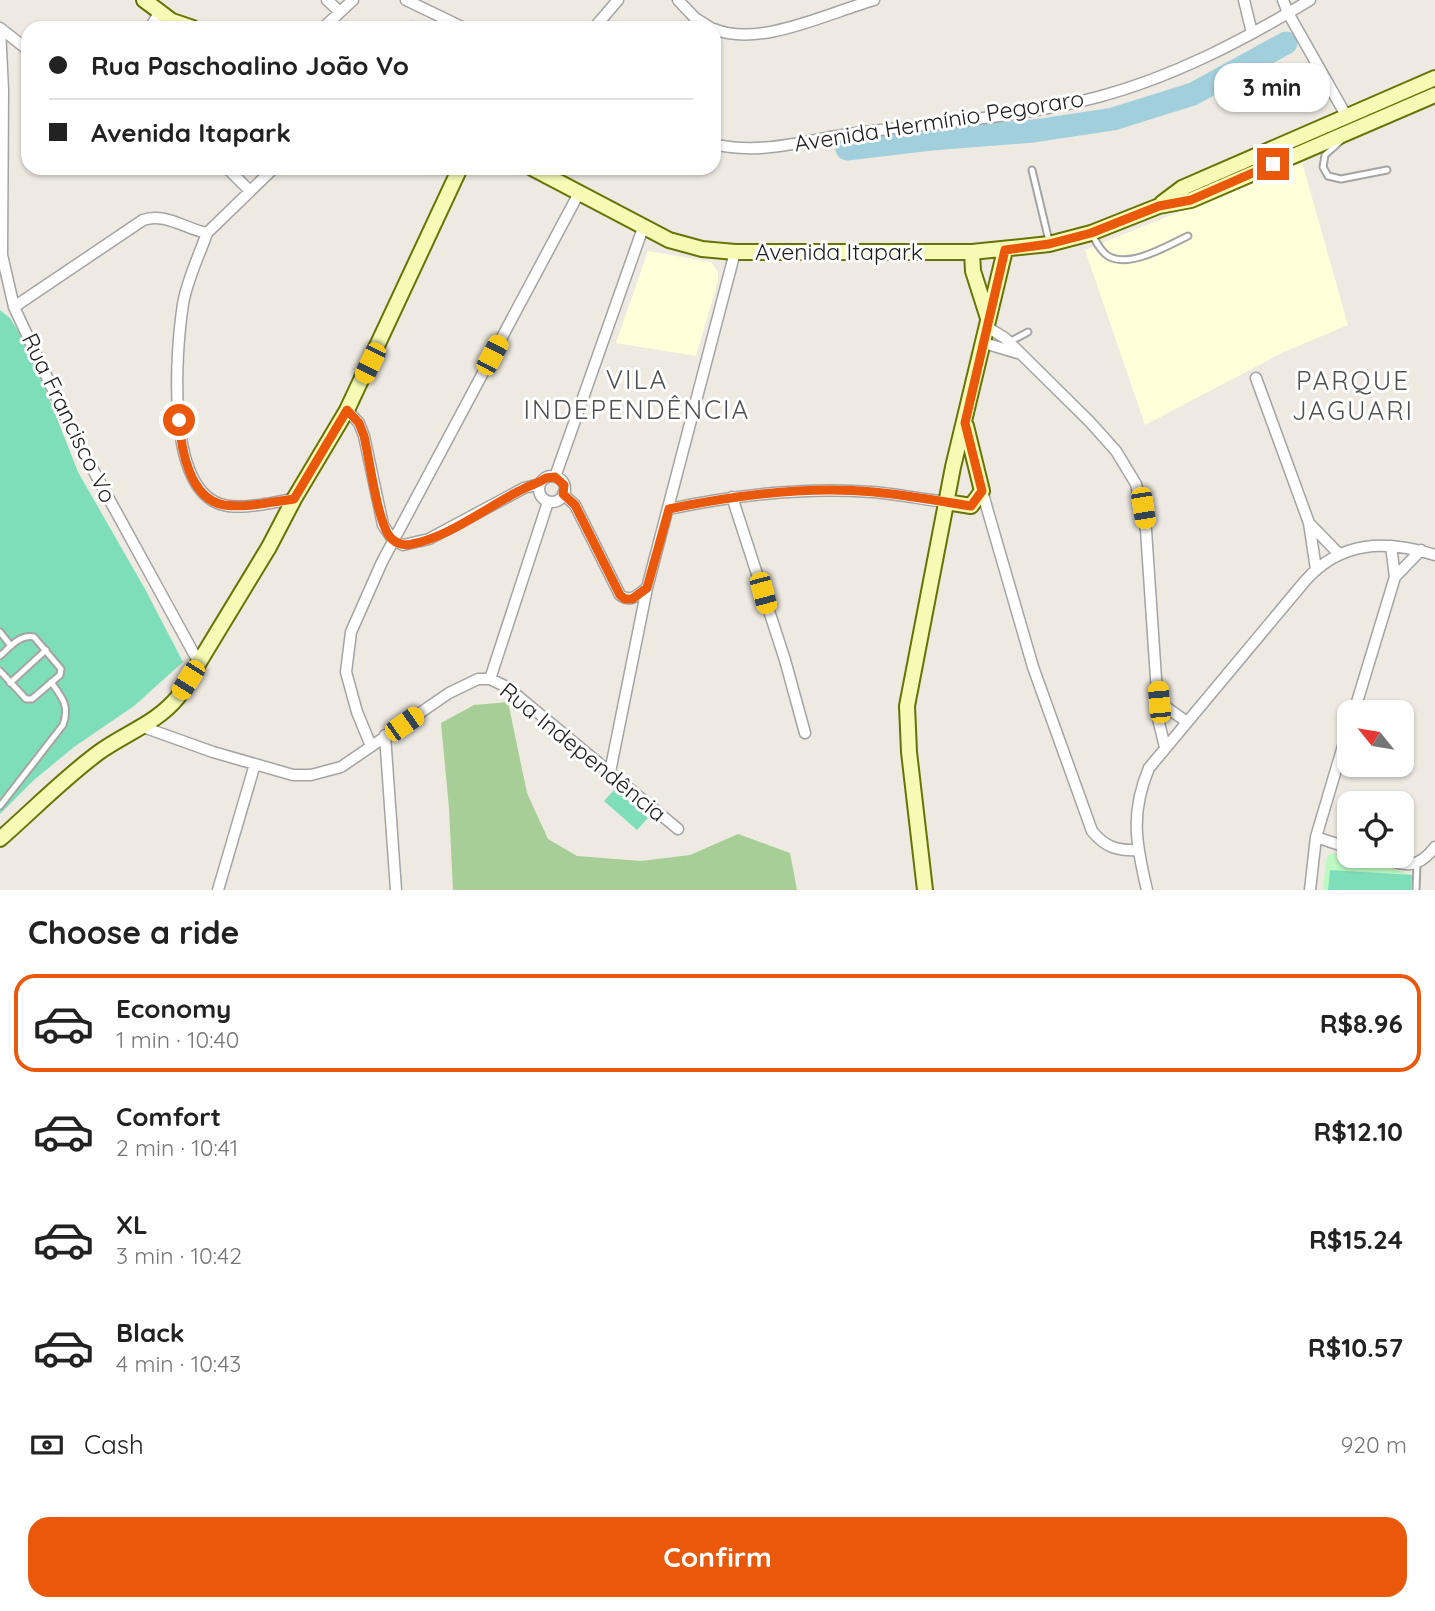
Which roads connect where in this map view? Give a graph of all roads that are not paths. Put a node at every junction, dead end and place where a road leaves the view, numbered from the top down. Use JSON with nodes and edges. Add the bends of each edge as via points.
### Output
{"nodes":[{"id":1,"x":144,"y":0,"type":"edge"},
{"id":2,"x":327,"y":0,"type":"edge"},
{"id":3,"x":353,"y":0,"type":"edge"},
{"id":4,"x":406,"y":0,"type":"edge"},
{"id":5,"x":618,"y":0,"type":"edge"},
{"id":6,"x":678,"y":0,"type":"edge"},
{"id":7,"x":874,"y":0,"type":"edge"},
{"id":8,"x":1244,"y":0,"type":"edge"},
{"id":9,"x":1283,"y":0,"type":"edge"},
{"id":10,"x":1310,"y":0,"type":"edge"},
{"id":11,"x":340,"y":12,"type":"junction"},
{"id":12,"x":159,"y":13,"type":"junction"},
{"id":13,"x":1288,"y":13,"type":"junction"},
{"id":14,"x":154,"y":21,"type":"edge"},
{"id":15,"x":164,"y":21,"type":"edge"},
{"id":16,"x":330,"y":21,"type":"edge"},
{"id":17,"x":450,"y":21,"type":"edge"},
{"id":18,"x":600,"y":21,"type":"edge"},
{"id":19,"x":700,"y":21,"type":"edge"},
{"id":20,"x":0,"y":29,"type":"edge"},
{"id":21,"x":721,"y":31,"type":"edge"},
{"id":22,"x":1252,"y":33,"type":"junction"},
{"id":23,"x":21,"y":45,"type":"edge"},
{"id":24,"x":1435,"y":78,"type":"edge"},
{"id":25,"x":1435,"y":95,"type":"edge"},
{"id":26,"x":1347,"y":117,"type":"junction"},
{"id":27,"x":1347,"y":133,"type":"junction"},
{"id":28,"x":721,"y":146,"type":"edge"},
{"id":29,"x":1032,"y":170,"type":"dead end"},
{"id":30,"x":1387,"y":170,"type":"dead end"},
{"id":31,"x":234,"y":175,"type":"edge"},
{"id":32,"x":267,"y":175,"type":"edge"},
{"id":33,"x":457,"y":175,"type":"edge"},
{"id":34,"x":545,"y":175,"type":"edge"},
{"id":35,"x":250,"y":191,"type":"junction"},
{"id":36,"x":579,"y":193,"type":"junction"},
{"id":37,"x":1159,"y":206,"type":"junction"},
{"id":38,"x":643,"y":228,"type":"junction"},
{"id":39,"x":206,"y":233,"type":"junction"},
{"id":40,"x":1091,"y":233,"type":"junction"},
{"id":41,"x":1188,"y":236,"type":"dead end"},
{"id":42,"x":1049,"y":244,"type":"junction"},
{"id":43,"x":1005,"y":250,"type":"junction"},
{"id":44,"x":735,"y":252,"type":"junction"},
{"id":45,"x":971,"y":252,"type":"junction"},
{"id":46,"x":14,"y":307,"type":"junction"},
{"id":47,"x":988,"y":323,"type":"junction"},
{"id":48,"x":1028,"y":332,"type":"dead end"},
{"id":49,"x":1009,"y":342,"type":"junction"},
{"id":50,"x":984,"y":343,"type":"junction"},
{"id":51,"x":1021,"y":354,"type":"junction"},
{"id":52,"x":1256,"y":378,"type":"dead end"},
{"id":53,"x":347,"y":410,"type":"junction"},
{"id":54,"x":965,"y":423,"type":"junction"},
{"id":55,"x":976,"y":466,"type":"junction"},
{"id":56,"x":953,"y":467,"type":"junction"},
{"id":57,"x":555,"y":477,"type":"junction"},
{"id":58,"x":540,"y":484,"type":"junction"},
{"id":59,"x":982,"y":491,"type":"junction"},
{"id":60,"x":563,"y":494,"type":"junction"},
{"id":61,"x":732,"y":497,"type":"junction"},
{"id":62,"x":294,"y":499,"type":"junction"},
{"id":63,"x":548,"y":502,"type":"junction"},
{"id":64,"x":946,"y":502,"type":"junction"},
{"id":65,"x":971,"y":506,"type":"junction"},
{"id":66,"x":669,"y":509,"type":"junction"},
{"id":67,"x":990,"y":516,"type":"junction"},
{"id":68,"x":1309,"y":523,"type":"junction"},
{"id":69,"x":393,"y":540,"type":"junction"},
{"id":70,"x":1391,"y":546,"type":"junction"},
{"id":71,"x":1421,"y":550,"type":"junction"},
{"id":72,"x":1339,"y":554,"type":"junction"},
{"id":73,"x":1435,"y":555,"type":"edge"},
{"id":74,"x":1316,"y":569,"type":"junction"},
{"id":75,"x":1395,"y":577,"type":"junction"},
{"id":76,"x":647,"y":588,"type":"junction"},
{"id":77,"x":0,"y":632,"type":"edge"},
{"id":78,"x":11,"y":646,"type":"junction"},
{"id":79,"x":46,"y":650,"type":"junction"},
{"id":80,"x":0,"y":656,"type":"edge"},
{"id":81,"x":199,"y":663,"type":"junction"},
{"id":82,"x":0,"y":671,"type":"edge"},
{"id":83,"x":490,"y":679,"type":"junction"},
{"id":84,"x":51,"y":682,"type":"junction"},
{"id":85,"x":10,"y":683,"type":"junction"},
{"id":86,"x":1358,"y":700,"type":"edge"},
{"id":87,"x":1159,"y":702,"type":"junction"},
{"id":88,"x":1187,"y":722,"type":"junction"},
{"id":89,"x":143,"y":727,"type":"junction"},
{"id":90,"x":805,"y":733,"type":"dead end"},
{"id":91,"x":385,"y":735,"type":"junction"},
{"id":92,"x":371,"y":746,"type":"junction"},
{"id":93,"x":1165,"y":747,"type":"junction"},
{"id":94,"x":255,"y":764,"type":"junction"},
{"id":95,"x":1337,"y":766,"type":"edge"},
{"id":96,"x":610,"y":772,"type":"junction"},
{"id":97,"x":0,"y":806,"type":"edge"},
{"id":98,"x":678,"y":829,"type":"dead end"},
{"id":99,"x":1316,"y":837,"type":"junction"},
{"id":100,"x":0,"y":839,"type":"edge"},
{"id":101,"x":1337,"y":844,"type":"edge"},
{"id":102,"x":1435,"y":848,"type":"edge"},
{"id":103,"x":1138,"y":850,"type":"junction"},
{"id":104,"x":1417,"y":864,"type":"joint"},
{"id":105,"x":218,"y":890,"type":"edge"},
{"id":106,"x":396,"y":890,"type":"edge"},
{"id":107,"x":925,"y":890,"type":"edge"},
{"id":108,"x":1147,"y":890,"type":"edge"},
{"id":109,"x":1310,"y":890,"type":"edge"},
{"id":110,"x":1416,"y":890,"type":"edge"}],
"edges":[{"from":1,"to":12,"type":"street"},
{"from":2,"to":11,"type":"street"},
{"from":3,"to":11,"type":"street"},
{"from":4,"to":17,"type":"street"},
{"from":5,"to":18,"type":"street"},
{"from":6,"to":19,"type":"street"},
{"from":7,"to":21,"type":"street","via":[[754,36]]},
{"from":8,"to":22,"type":"street"},
{"from":9,"to":13,"type":"street"},
{"from":10,"to":13,"type":"street","name":"Avenida Hermínio Pegoraro"},
{"from":11,"to":16,"type":"street"},
{"from":12,"to":14,"type":"street"},
{"from":12,"to":15,"type":"street"},
{"from":13,"to":22,"type":"street","name":"Avenida Hermínio Pegoraro"},
{"from":13,"to":26,"type":"street"},
{"from":20,"to":23,"type":"street"},
{"from":20,"to":46,"type":"street","name":"Rua Francisco Vo","via":[[2,255]]},
{"from":22,"to":28,"type":"street","name":"Avenida Hermínio Pegoraro","via":[[1206,57],[1098,97],[999,116],[780,146]]},
{"from":24,"to":26,"type":"street","name":"Avenida Itapark"},
{"from":25,"to":27,"type":"street","name":"Avenida Itapark"},
{"from":26,"to":37,"type":"street","name":"Avenida Itapark","via":[[1182,188]]},
{"from":27,"to":30,"type":"lane","via":[[1325,155],[1323,167],[1328,176],[1341,179]]},
{"from":27,"to":37,"type":"street","name":"Avenida Itapark","via":[[1191,200]]},
{"from":29,"to":42,"type":"lane"},
{"from":31,"to":35,"type":"street"},
{"from":32,"to":35,"type":"street"},
{"from":33,"to":53,"type":"street"},
{"from":34,"to":36,"type":"street","name":"Avenida Itapark"},
{"from":35,"to":39,"type":"street"},
{"from":36,"to":38,"type":"street","name":"Avenida Itapark"},
{"from":36,"to":69,"type":"street"},
{"from":37,"to":40,"type":"street","name":"Avenida Itapark"},
{"from":38,"to":44,"type":"street","name":"Avenida Itapark","via":[[685,246]]},
{"from":38,"to":57,"type":"street"},
{"from":39,"to":46,"type":"street","via":[[150,217]]},
{"from":39,"to":62,"type":"street","via":[[184,302],[177,374],[180,442],[203,495],[221,505]]},
{"from":40,"to":41,"type":"lane","via":[[1109,257],[1121,259],[1145,256]]},
{"from":40,"to":42,"type":"street","name":"Avenida Itapark"},
{"from":42,"to":43,"type":"street","name":"Avenida Itapark"},
{"from":43,"to":45,"type":"street","name":"Avenida Itapark"},
{"from":43,"to":47,"type":"street"},
{"from":44,"to":45,"type":"street","name":"Avenida Itapark"},
{"from":44,"to":66,"type":"street"},
{"from":45,"to":47,"type":"street"},
{"from":46,"to":81,"type":"street","name":"Rua Francisco Vo","via":[[74,435]]},
{"from":47,"to":49,"type":"street"},
{"from":47,"to":50,"type":"street"},
{"from":48,"to":49,"type":"lane"},
{"from":49,"to":51,"type":"street"},
{"from":50,"to":51,"type":"street"},
{"from":50,"to":54,"type":"street"},
{"from":51,"to":87,"type":"street","via":[[1116,451],[1136,484],[1146,530]]},
{"from":52,"to":68,"type":"street"},
{"from":53,"to":62,"type":"street"},
{"from":53,"to":69,"type":"street","via":[[364,436],[379,510]]},
{"from":54,"to":55,"type":"street"},
{"from":54,"to":56,"type":"street"},
{"from":55,"to":56,"type":"street","via":[[964,460]]},
{"from":55,"to":59,"type":"street"},
{"from":56,"to":64,"type":"street"},
{"from":57,"to":58,"type":"street"},
{"from":57,"to":60,"type":"street","via":[[564,485]]},
{"from":58,"to":63,"type":"street","via":[[540,495]]},
{"from":58,"to":69,"type":"street","via":[[524,488],[429,539],[410,545]]},
{"from":59,"to":65,"type":"street"},
{"from":59,"to":67,"type":"street"},
{"from":60,"to":63,"type":"street"},
{"from":60,"to":76,"type":"street","via":[[575,505],[620,595],[632,599]]},
{"from":61,"to":64,"type":"street","via":[[847,491]]},
{"from":61,"to":66,"type":"street"},
{"from":61,"to":90,"type":"street"},
{"from":62,"to":81,"type":"street"},
{"from":63,"to":83,"type":"street"},
{"from":64,"to":65,"type":"street"},
{"from":64,"to":107,"type":"street","via":[[907,718]]},
{"from":65,"to":67,"type":"street"},
{"from":66,"to":76,"type":"street"},
{"from":67,"to":103,"type":"street","via":[[1033,667],[1092,831],[1111,848]]},
{"from":68,"to":72,"type":"street"},
{"from":68,"to":74,"type":"street"},
{"from":69,"to":92,"type":"street","via":[[363,602],[347,651],[346,672],[356,712]]},
{"from":70,"to":71,"type":"street"},
{"from":70,"to":72,"type":"street"},
{"from":70,"to":75,"type":"street"},
{"from":71,"to":73,"type":"street"},
{"from":71,"to":75,"type":"street"},
{"from":72,"to":74,"type":"street"},
{"from":74,"to":88,"type":"street"},
{"from":75,"to":86,"type":"street"},
{"from":76,"to":96,"type":"street"},
{"from":77,"to":78,"type":"lane"},
{"from":78,"to":79,"type":"lane","via":[[30,635]]},
{"from":78,"to":80,"type":"lane"},
{"from":79,"to":84,"type":"lane","via":[[61,669]]},
{"from":79,"to":85,"type":"lane"},
{"from":81,"to":89,"type":"street","via":[[169,708]]},
{"from":82,"to":85,"type":"lane"},
{"from":83,"to":91,"type":"street","name":"Rua Independência","via":[[449,693]]},
{"from":83,"to":96,"type":"street","name":"Rua Independência","via":[[507,687]]},
{"from":84,"to":85,"type":"lane","via":[[26,699]]},
{"from":84,"to":97,"type":"lane","via":[[66,703],[63,725]]},
{"from":87,"to":88,"type":"street"},
{"from":87,"to":93,"type":"street"},
{"from":88,"to":93,"type":"street"},
{"from":89,"to":94,"type":"street","name":"Rua Independência"},
{"from":89,"to":100,"type":"street","via":[[91,759]]},
{"from":91,"to":92,"type":"street","name":"Rua Independência"},
{"from":91,"to":106,"type":"street"},
{"from":92,"to":94,"type":"street","name":"Rua Independência","via":[[341,766],[318,774],[293,775]]},
{"from":93,"to":103,"type":"street","via":[[1141,786],[1135,823]]},
{"from":94,"to":105,"type":"street"},
{"from":95,"to":99,"type":"street"},
{"from":96,"to":98,"type":"street","name":"Rua Independência"},
{"from":99,"to":101,"type":"street"},
{"from":99,"to":109,"type":"street"},
{"from":102,"to":104,"type":"street"},
{"from":103,"to":108,"type":"street"},
{"from":104,"to":110,"type":"lane"}]}
